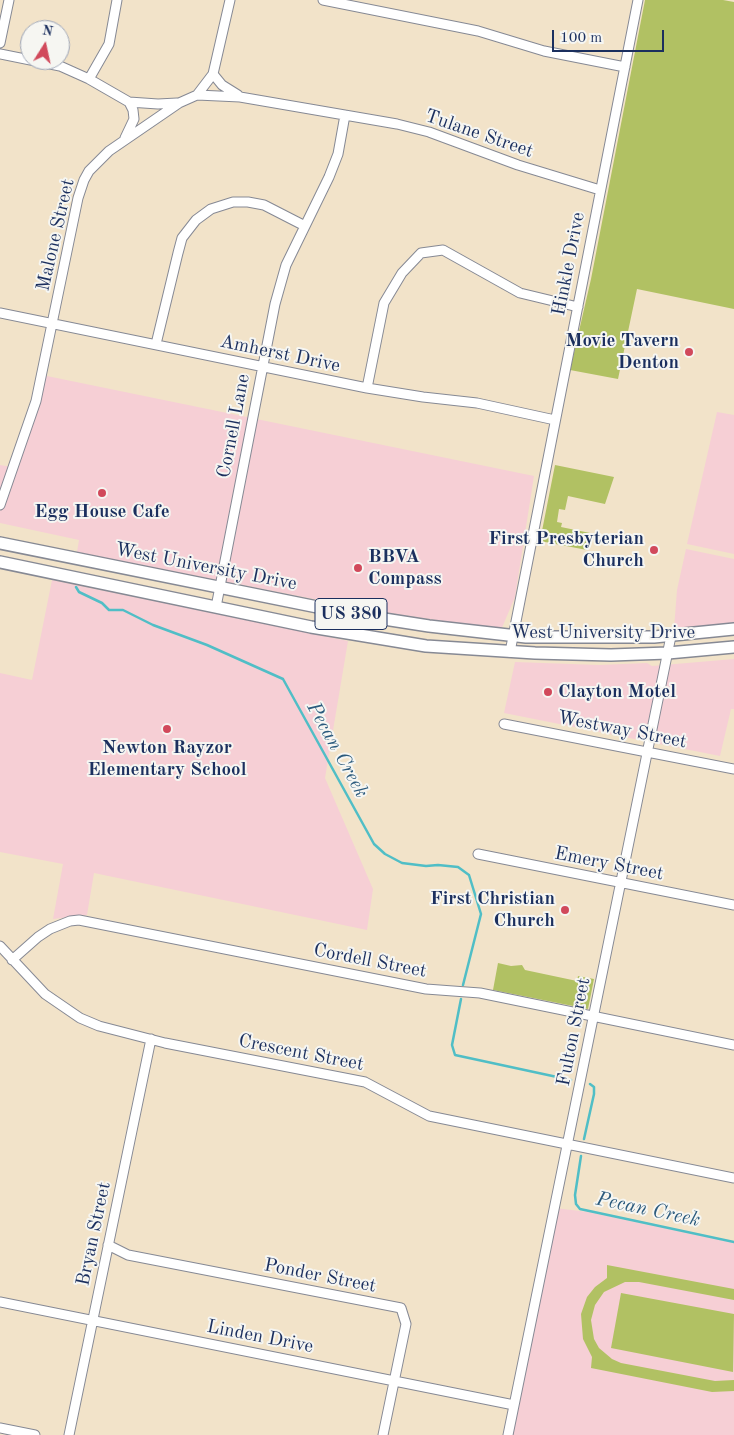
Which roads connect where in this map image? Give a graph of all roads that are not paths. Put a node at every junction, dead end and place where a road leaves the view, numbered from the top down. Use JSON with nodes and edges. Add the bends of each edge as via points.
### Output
{"nodes":[{"id":1,"x":9,"y":0,"type":"edge"},
{"id":2,"x":117,"y":0,"type":"edge"},
{"id":3,"x":230,"y":0,"type":"edge"},
{"id":4,"x":323,"y":0,"type":"edge"},
{"id":5,"x":638,"y":0,"type":"edge"},
{"id":6,"x":0,"y":43,"type":"edge"},
{"id":7,"x":0,"y":54,"type":"edge"},
{"id":8,"x":624,"y":67,"type":"junction"},
{"id":9,"x":213,"y":74,"type":"junction"},
{"id":10,"x":89,"y":79,"type":"junction"},
{"id":11,"x":197,"y":95,"type":"junction"},
{"id":12,"x":240,"y":97,"type":"junction"},
{"id":13,"x":129,"y":102,"type":"junction"},
{"id":14,"x":179,"y":103,"type":"junction"},
{"id":15,"x":346,"y":115,"type":"junction"},
{"id":16,"x":124,"y":140,"type":"junction"},
{"id":17,"x":600,"y":190,"type":"junction"},
{"id":18,"x":305,"y":226,"type":"junction"},
{"id":19,"x":578,"y":307,"type":"junction"},
{"id":20,"x":0,"y":312,"type":"edge"},
{"id":21,"x":52,"y":323,"type":"junction"},
{"id":22,"x":156,"y":344,"type":"junction"},
{"id":23,"x":262,"y":366,"type":"junction"},
{"id":24,"x":367,"y":388,"type":"junction"},
{"id":25,"x":554,"y":420,"type":"junction"},
{"id":26,"x":0,"y":505,"type":"edge"},
{"id":27,"x":0,"y":543,"type":"edge"},
{"id":28,"x":0,"y":562,"type":"edge"},
{"id":29,"x":220,"y":587,"type":"junction"},
{"id":30,"x":216,"y":607,"type":"junction"},
{"id":31,"x":734,"y":629,"type":"edge"},
{"id":32,"x":512,"y":636,"type":"junction"},
{"id":33,"x":671,"y":636,"type":"junction"},
{"id":34,"x":734,"y":647,"type":"edge"},
{"id":35,"x":510,"y":652,"type":"junction"},
{"id":36,"x":668,"y":653,"type":"junction"},
{"id":37,"x":504,"y":724,"type":"dead end"},
{"id":38,"x":647,"y":752,"type":"junction"},
{"id":39,"x":734,"y":769,"type":"edge"},
{"id":40,"x":478,"y":854,"type":"dead end"},
{"id":41,"x":621,"y":883,"type":"junction"},
{"id":42,"x":734,"y":905,"type":"edge"},
{"id":43,"x":0,"y":946,"type":"edge"},
{"id":44,"x":12,"y":960,"type":"junction"},
{"id":45,"x":594,"y":1016,"type":"junction"},
{"id":46,"x":151,"y":1039,"type":"junction"},
{"id":47,"x":734,"y":1045,"type":"edge"},
{"id":48,"x":568,"y":1145,"type":"junction"},
{"id":49,"x":734,"y":1178,"type":"edge"},
{"id":50,"x":108,"y":1245,"type":"junction"},
{"id":51,"x":0,"y":1302,"type":"edge"},
{"id":52,"x":93,"y":1320,"type":"junction"},
{"id":53,"x":394,"y":1381,"type":"junction"},
{"id":54,"x":514,"y":1405,"type":"junction"},
{"id":55,"x":0,"y":1428,"type":"edge"},
{"id":56,"x":35,"y":1435,"type":"edge"},
{"id":57,"x":69,"y":1435,"type":"edge"},
{"id":58,"x":383,"y":1435,"type":"edge"},
{"id":59,"x":508,"y":1435,"type":"edge"}],
"edges":[{"from":1,"to":6,"type":"street"},
{"from":2,"to":10,"type":"street","via":[[109,44]]},
{"from":3,"to":9,"type":"street","name":"Malone Street"},
{"from":4,"to":8,"type":"street","via":[[478,31],[544,52]]},
{"from":5,"to":8,"type":"street","name":"Hinkle Drive"},
{"from":7,"to":10,"type":"street","via":[[60,66]]},
{"from":8,"to":17,"type":"street","name":"Hinkle Drive"},
{"from":9,"to":11,"type":"street","name":"Malone Street"},
{"from":9,"to":12,"type":"street","via":[[222,85]]},
{"from":10,"to":13,"type":"street"},
{"from":11,"to":12,"type":"street","name":"Tulane Street"},
{"from":11,"to":14,"type":"street","name":"Malone Street"},
{"from":12,"to":15,"type":"street","name":"Tulane Street"},
{"from":13,"to":14,"type":"street"},
{"from":13,"to":16,"type":"street","via":[[134,119]]},
{"from":14,"to":16,"type":"street","name":"Malone Street"},
{"from":15,"to":17,"type":"street","name":"Tulane Street","via":[[429,132],[518,166]]},
{"from":15,"to":18,"type":"street","name":"Cornell Lane","via":[[338,154]]},
{"from":16,"to":21,"type":"street","name":"Malone Street","via":[[95,164],[80,189]]},
{"from":17,"to":19,"type":"street","name":"Hinkle Drive"},
{"from":18,"to":22,"type":"street","via":[[264,204],[248,202],[233,202],[211,209],[196,220],[182,238]]},
{"from":18,"to":23,"type":"street","name":"Cornell Lane","via":[[286,265]]},
{"from":19,"to":24,"type":"street","via":[[520,293],[443,250],[421,253],[402,273],[384,303]]},
{"from":19,"to":25,"type":"street","name":"Hinkle Drive"},
{"from":20,"to":21,"type":"street","name":"Amherst Drive"},
{"from":21,"to":22,"type":"street","name":"Amherst Drive"},
{"from":21,"to":26,"type":"street","name":"Malone Street","via":[[36,401]]},
{"from":22,"to":23,"type":"street","name":"Amherst Drive"},
{"from":23,"to":24,"type":"street","name":"Amherst Drive"},
{"from":23,"to":29,"type":"street","name":"Cornell Lane"},
{"from":24,"to":25,"type":"street","name":"Amherst Drive","via":[[477,403]]},
{"from":25,"to":32,"type":"street","name":"Hinkle Drive"},
{"from":27,"to":29,"type":"main road","name":"West University Drive","number":"US 380"},
{"from":28,"to":30,"type":"main road","name":"West University Drive","number":"US 380"},
{"from":29,"to":30,"type":"street","name":"Cornell Lane"},
{"from":29,"to":32,"type":"main road","name":"West University Drive","number":"US 380","via":[[352,614]]},
{"from":30,"to":35,"type":"main road","name":"West University Drive","number":"US 380","via":[[406,644]]},
{"from":31,"to":33,"type":"main road","name":"West University Drive","number":"US 380"},
{"from":32,"to":33,"type":"main road","name":"West University Drive","number":"US 380"},
{"from":32,"to":35,"type":"street","name":"Hinkle Drive"},
{"from":33,"to":36,"type":"street","name":"Fulton Street"},
{"from":34,"to":36,"type":"main road","name":"West University Drive","number":"US 380"},
{"from":35,"to":36,"type":"main road","name":"West University Drive","number":"US 380"},
{"from":36,"to":38,"type":"street","name":"Fulton Street"},
{"from":37,"to":38,"type":"street","name":"Westway Street"},
{"from":38,"to":39,"type":"street","name":"Westway Street"},
{"from":38,"to":41,"type":"street","name":"Fulton Street"},
{"from":40,"to":41,"type":"street","name":"Emery Street"},
{"from":41,"to":42,"type":"street","name":"Emery Street"},
{"from":41,"to":45,"type":"street","name":"Fulton Street"},
{"from":43,"to":44,"type":"street","name":"Crescent Street"},
{"from":44,"to":45,"type":"street","name":"Cordell Street","via":[[50,929],[70,920],[79,920],[426,990],[480,993]]},
{"from":44,"to":46,"type":"street","name":"Crescent Street","via":[[45,994],[80,1018]]},
{"from":45,"to":47,"type":"street","name":"Cordell Street"},
{"from":45,"to":48,"type":"street","name":"Fulton Street"},
{"from":46,"to":48,"type":"street","name":"Crescent Street","via":[[358,1080],[429,1116]]},
{"from":46,"to":50,"type":"street","name":"Bryan Street"},
{"from":48,"to":49,"type":"street","name":"Crescent Street"},
{"from":48,"to":54,"type":"street","name":"Fulton Street"},
{"from":50,"to":52,"type":"street","name":"Bryan Street"},
{"from":50,"to":53,"type":"street","name":"Ponder Street","via":[[128,1255],[401,1308],[406,1324]]},
{"from":51,"to":52,"type":"street","name":"Linden Drive"},
{"from":52,"to":53,"type":"street","name":"Linden Drive"},
{"from":52,"to":57,"type":"street","name":"Bryan Street"},
{"from":53,"to":54,"type":"street","name":"Linden Drive"},
{"from":53,"to":58,"type":"street","name":"Ponder Street"},
{"from":54,"to":59,"type":"street","name":"Fulton Street"},
{"from":55,"to":56,"type":"street"}]}
